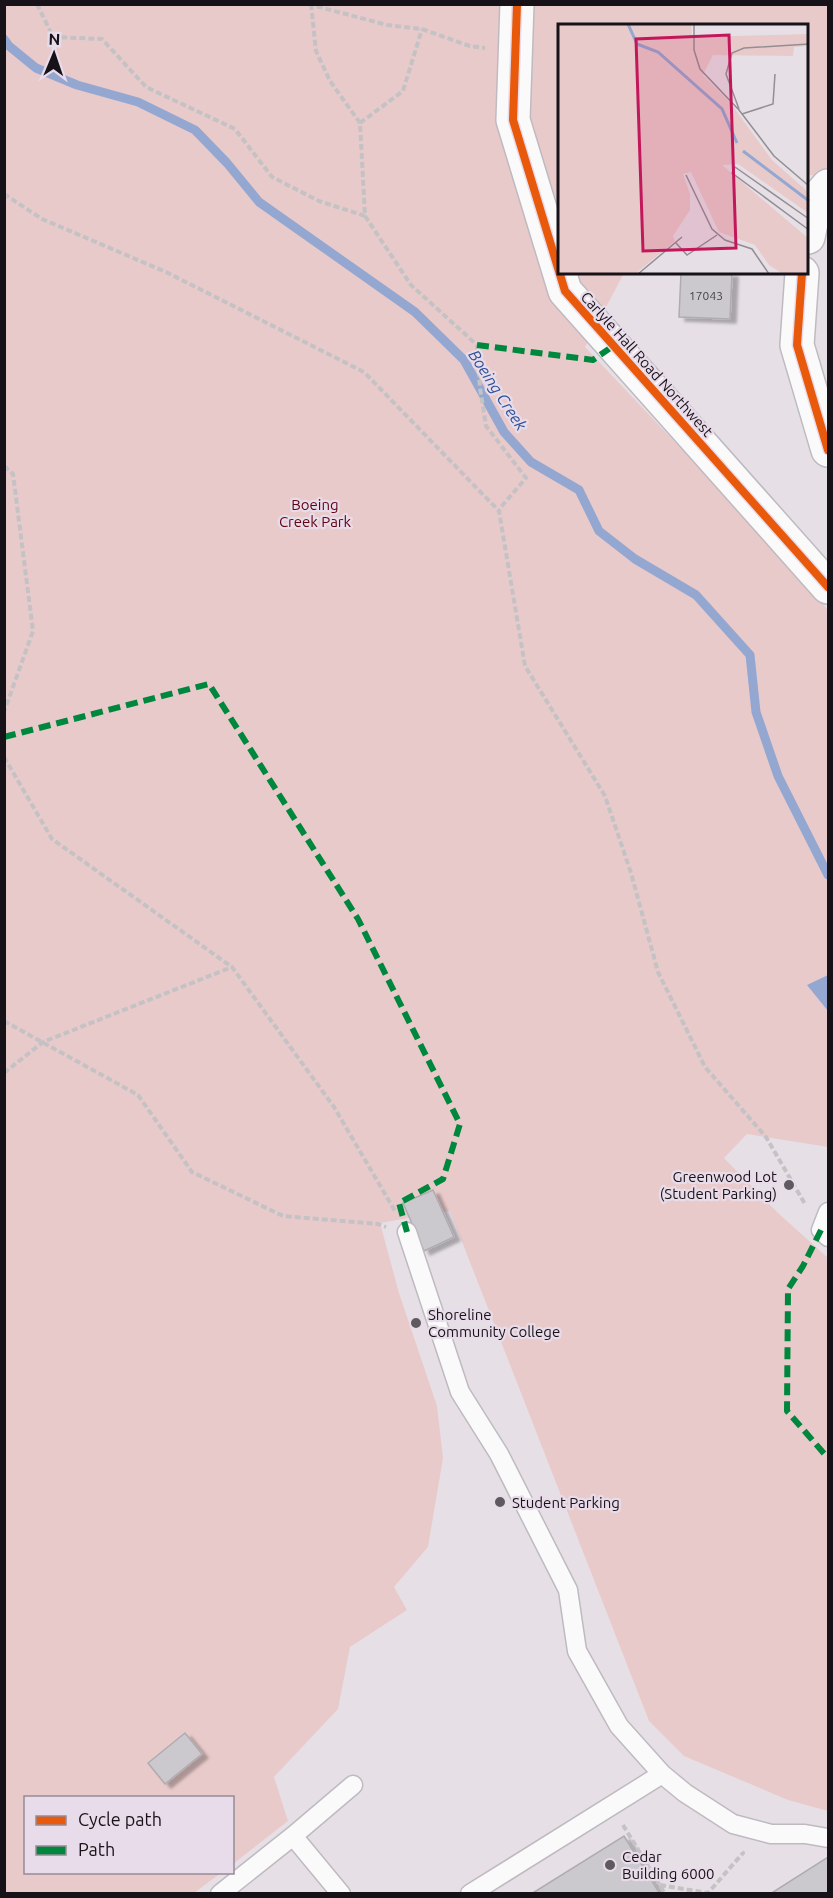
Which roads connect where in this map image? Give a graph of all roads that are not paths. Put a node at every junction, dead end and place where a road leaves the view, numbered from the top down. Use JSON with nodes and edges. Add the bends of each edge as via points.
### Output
{"nodes":[{"id":1,"x":517,"y":4,"type":"edge"},
{"id":2,"x":828,"y":186,"type":"edge"},
{"id":3,"x":809,"y":229,"type":"edge"},
{"id":4,"x":558,"y":268,"type":"edge"},
{"id":5,"x":560,"y":274,"type":"edge"},
{"id":6,"x":802,"y":274,"type":"edge"},
{"id":7,"x":828,"y":450,"type":"edge"},
{"id":8,"x":828,"y":588,"type":"edge"},
{"id":9,"x":828,"y":1212,"type":"edge"},
{"id":10,"x":407,"y":1232,"type":"road end"},
{"id":11,"x":825,"y":1234,"type":"edge"},
{"id":12,"x":662,"y":1774,"type":"junction"},
{"id":13,"x":353,"y":1785,"type":"dead end"},
{"id":14,"x":293,"y":1836,"type":"junction"},
{"id":15,"x":828,"y":1838,"type":"edge"},
{"id":16,"x":220,"y":1893,"type":"edge"},
{"id":17,"x":341,"y":1893,"type":"edge"},
{"id":18,"x":470,"y":1893,"type":"edge"}],
"edges":[{"from":1,"to":4,"type":"street","name":"Carlyle Hall Road Northwest","via":[[513,120]]},
{"from":2,"to":3,"type":"street","via":[[816,200]]},
{"from":5,"to":8,"type":"street","name":"Carlyle Hall Road Northwest","via":[[565,291]]},
{"from":6,"to":7,"type":"street","via":[[796,345]]},
{"from":9,"to":11,"type":"lane"},
{"from":10,"to":12,"type":"lane","via":[[460,1392],[499,1454],[568,1590],[578,1651],[620,1726]]},
{"from":12,"to":15,"type":"lane","via":[[732,1824],[771,1834]]},
{"from":12,"to":18,"type":"lane"},
{"from":13,"to":14,"type":"lane"},
{"from":14,"to":16,"type":"lane"},
{"from":14,"to":17,"type":"lane"}]}
